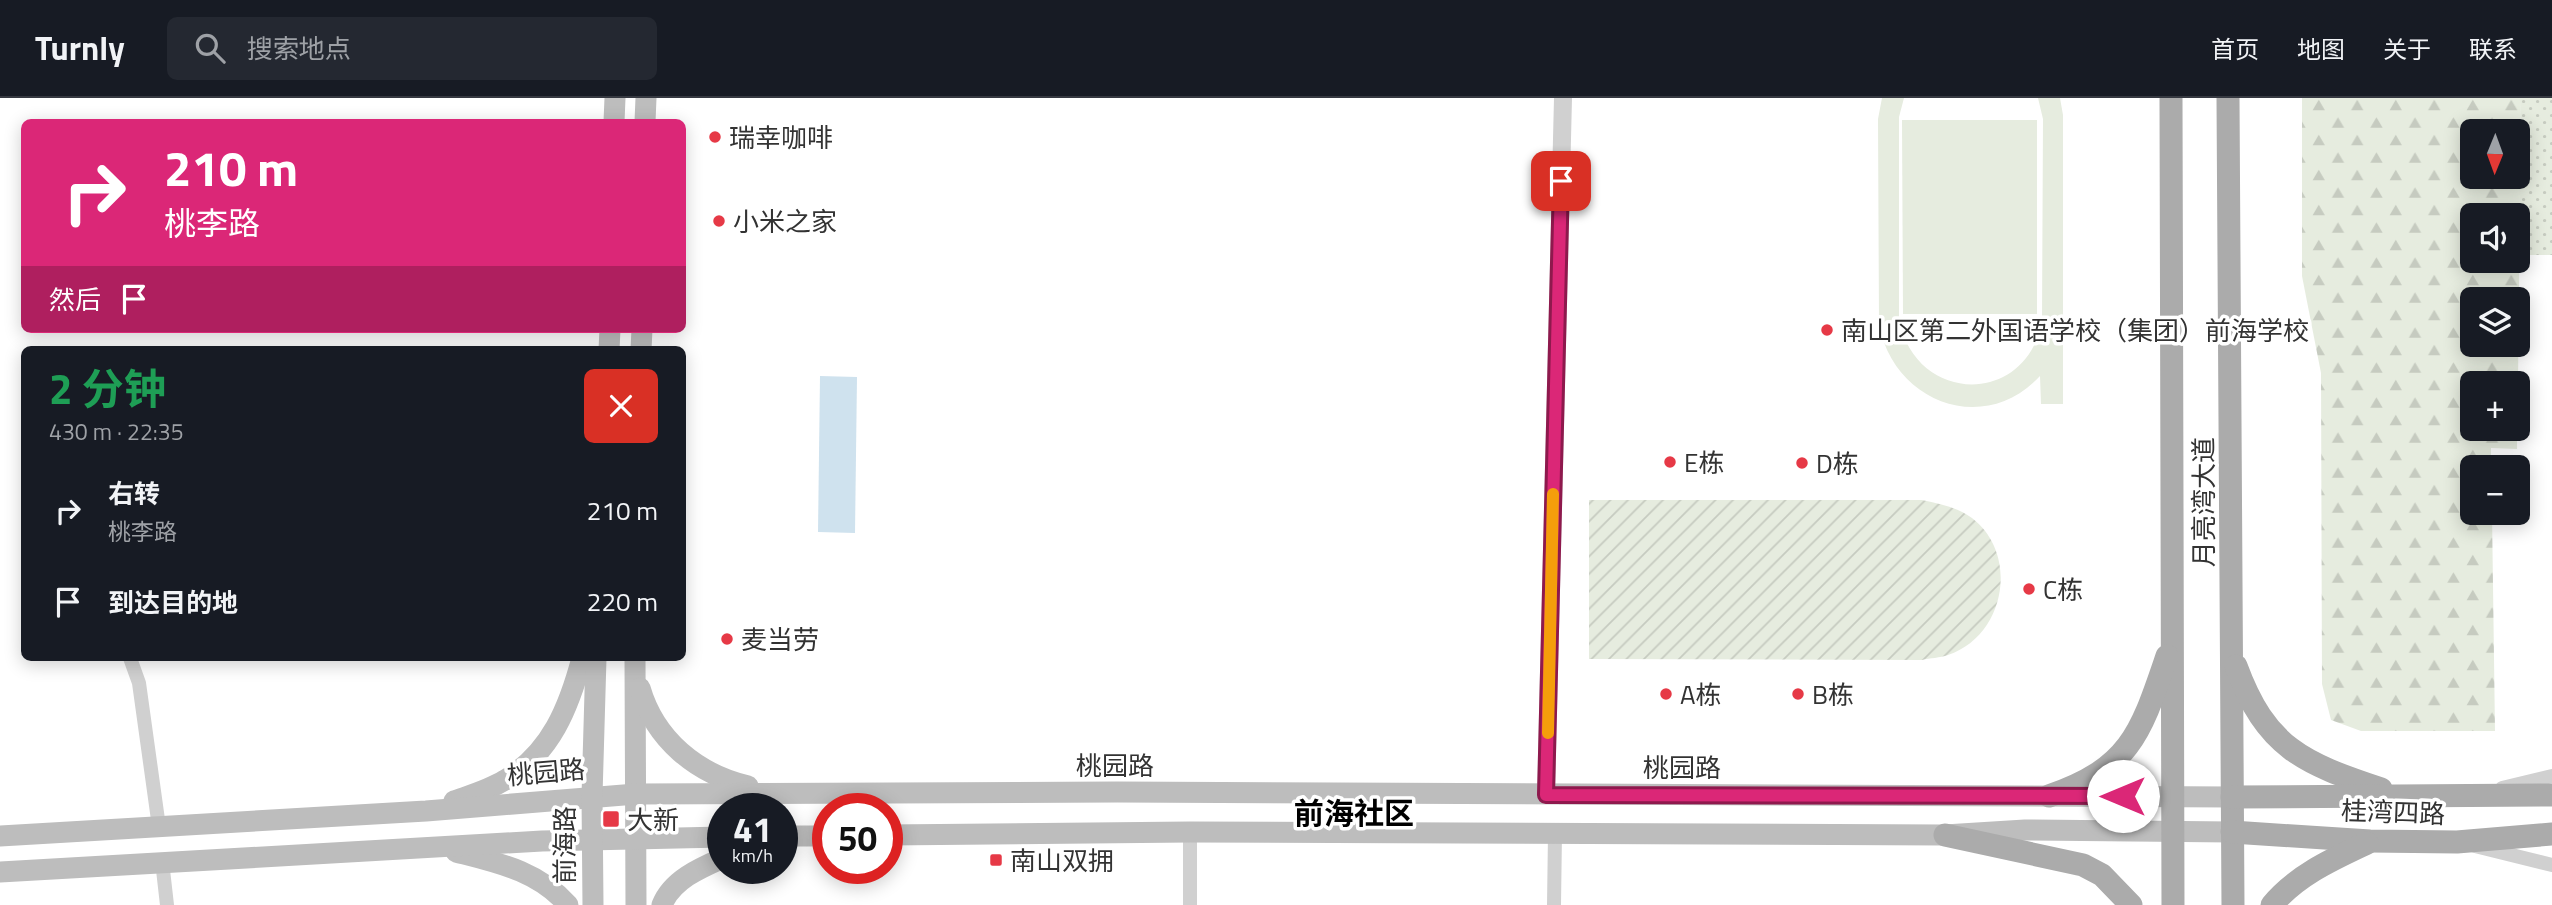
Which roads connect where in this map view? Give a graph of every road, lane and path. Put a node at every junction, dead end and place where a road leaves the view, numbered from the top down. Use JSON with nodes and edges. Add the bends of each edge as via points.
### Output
{"nodes":[{"id":1,"x":615,"y":98,"type":"edge"},
{"id":2,"x":646,"y":98,"type":"edge"},
{"id":3,"x":1563,"y":98,"type":"edge"},
{"id":4,"x":2171,"y":98,"type":"edge"},
{"id":5,"x":2228,"y":98,"type":"edge"},
{"id":6,"x":614,"y":119,"type":"edge"},
{"id":7,"x":645,"y":119,"type":"edge"},
{"id":8,"x":2173,"y":640,"type":"junction"},
{"id":9,"x":2232,"y":656,"type":"junction"},
{"id":10,"x":131,"y":661,"type":"edge"},
{"id":11,"x":581,"y":661,"type":"edge"},
{"id":12,"x":596,"y":661,"type":"edge"},
{"id":13,"x":635,"y":664,"type":"edge"},
{"id":14,"x":2552,"y":776,"type":"edge"},
{"id":15,"x":636,"y":794,"type":"junction"},
{"id":16,"x":802,"y":794,"type":"junction"},
{"id":17,"x":1546,"y":795,"type":"junction"},
{"id":18,"x":2401,"y":795,"type":"junction"},
{"id":19,"x":2474,"y":795,"type":"junction"},
{"id":20,"x":2552,"y":795,"type":"edge"},
{"id":21,"x":592,"y":796,"type":"junction"},
{"id":22,"x":2049,"y":796,"type":"junction"},
{"id":23,"x":2173,"y":796,"type":"junction"},
{"id":24,"x":2232,"y":797,"type":"junction"},
{"id":25,"x":426,"y":811,"type":"junction"},
{"id":26,"x":159,"y":827,"type":"junction"},
{"id":27,"x":2173,"y":831,"type":"junction"},
{"id":28,"x":1190,"y":832,"type":"junction"},
{"id":29,"x":2232,"y":832,"type":"junction"},
{"id":30,"x":1555,"y":833,"type":"junction"},
{"id":31,"x":2552,"y":834,"type":"edge"},
{"id":32,"x":903,"y":835,"type":"edge"},
{"id":33,"x":1945,"y":835,"type":"junction"},
{"id":34,"x":0,"y":836,"type":"edge"},
{"id":35,"x":636,"y":837,"type":"junction"},
{"id":36,"x":707,"y":837,"type":"edge"},
{"id":37,"x":592,"y":838,"type":"junction"},
{"id":38,"x":2370,"y":841,"type":"junction"},
{"id":39,"x":2457,"y":842,"type":"junction"},
{"id":40,"x":437,"y":848,"type":"junction"},
{"id":41,"x":162,"y":861,"type":"junction"},
{"id":42,"x":707,"y":865,"type":"edge"},
{"id":43,"x":2552,"y":865,"type":"edge"},
{"id":44,"x":0,"y":872,"type":"edge"},
{"id":45,"x":167,"y":905,"type":"edge"},
{"id":46,"x":568,"y":905,"type":"edge"},
{"id":47,"x":593,"y":905,"type":"edge"},
{"id":48,"x":636,"y":905,"type":"edge"},
{"id":49,"x":662,"y":905,"type":"edge"},
{"id":50,"x":1190,"y":905,"type":"edge"},
{"id":51,"x":1554,"y":905,"type":"edge"},
{"id":52,"x":2131,"y":905,"type":"edge"},
{"id":53,"x":2173,"y":905,"type":"edge"},
{"id":54,"x":2232,"y":905,"type":"edge"},
{"id":55,"x":2272,"y":905,"type":"edge"}],
"edges":[{"from":1,"to":6,"type":"main road"},
{"from":2,"to":7,"type":"main road"},
{"from":3,"to":17,"type":"street"},
{"from":4,"to":8,"type":"main road","name":"月亮湾大道"},
{"from":5,"to":9,"type":"main road","name":"月亮湾大道"},
{"from":8,"to":22,"type":"main road","via":[[2147,714],[2129,745],[2091,778]]},
{"from":8,"to":23,"type":"main road","name":"月亮湾大道"},
{"from":9,"to":18,"type":"main road","via":[[2256,712],[2272,733],[2327,771]]},
{"from":9,"to":24,"type":"main road","name":"月亮湾大道"},
{"from":10,"to":26,"type":"street","via":[[139,683]]},
{"from":11,"to":25,"type":"main road","via":[[561,721],[541,749],[504,780]]},
{"from":12,"to":21,"type":"main road","name":"前海路"},
{"from":13,"to":15,"type":"main road"},
{"from":13,"to":16,"type":"main road","via":[[652,717],[686,759],[725,780]]},
{"from":14,"to":19,"type":"street"},
{"from":15,"to":16,"type":"main road","name":"桃园路"},
{"from":15,"to":21,"type":"main road","name":"桃园路"},
{"from":15,"to":35,"type":"main road"},
{"from":16,"to":17,"type":"main road","name":"桃园路"},
{"from":17,"to":22,"type":"main road","name":"桃园路"},
{"from":18,"to":19,"type":"main road","name":"桂湾四路"},
{"from":18,"to":24,"type":"main road","name":"桂湾四路"},
{"from":19,"to":20,"type":"main road","name":"桂湾四路"},
{"from":21,"to":25,"type":"main road","name":"桃园路"},
{"from":21,"to":37,"type":"main road","name":"前海路"},
{"from":22,"to":23,"type":"main road","name":"桃园路"},
{"from":23,"to":24,"type":"main road","name":"桃园路"},
{"from":23,"to":27,"type":"main road","name":"月亮湾大道"},
{"from":24,"to":29,"type":"main road","name":"月亮湾大道"},
{"from":25,"to":26,"type":"main road","name":"桃园路"},
{"from":26,"to":34,"type":"main road","name":"桃园路"},
{"from":27,"to":29,"type":"main road"},
{"from":27,"to":33,"type":"main road","via":[[2025,830]]},
{"from":27,"to":53,"type":"main road","name":"月亮湾大道"},
{"from":28,"to":30,"type":"main road"},
{"from":28,"to":32,"type":"main road"},
{"from":28,"to":50,"type":"street"},
{"from":29,"to":38,"type":"main road","name":"桂湾四路"},
{"from":29,"to":54,"type":"main road","name":"月亮湾大道"},
{"from":30,"to":33,"type":"main road"},
{"from":30,"to":51,"type":"street"},
{"from":31,"to":39,"type":"main road","name":"桂湾四路"},
{"from":33,"to":52,"type":"main road","via":[[2083,865],[2102,875]]},
{"from":35,"to":36,"type":"main road"},
{"from":35,"to":37,"type":"main road"},
{"from":35,"to":48,"type":"main road"},
{"from":37,"to":40,"type":"main road"},
{"from":37,"to":47,"type":"main road","name":"前海路"},
{"from":38,"to":39,"type":"main road","name":"桂湾四路"},
{"from":38,"to":55,"type":"main road","via":[[2307,875]]},
{"from":39,"to":43,"type":"street"},
{"from":40,"to":41,"type":"main road"},
{"from":40,"to":46,"type":"main road","via":[[525,871]]},
{"from":41,"to":44,"type":"main road"},
{"from":41,"to":45,"type":"street"},
{"from":42,"to":49,"type":"main road","via":[[682,880]]}]}
